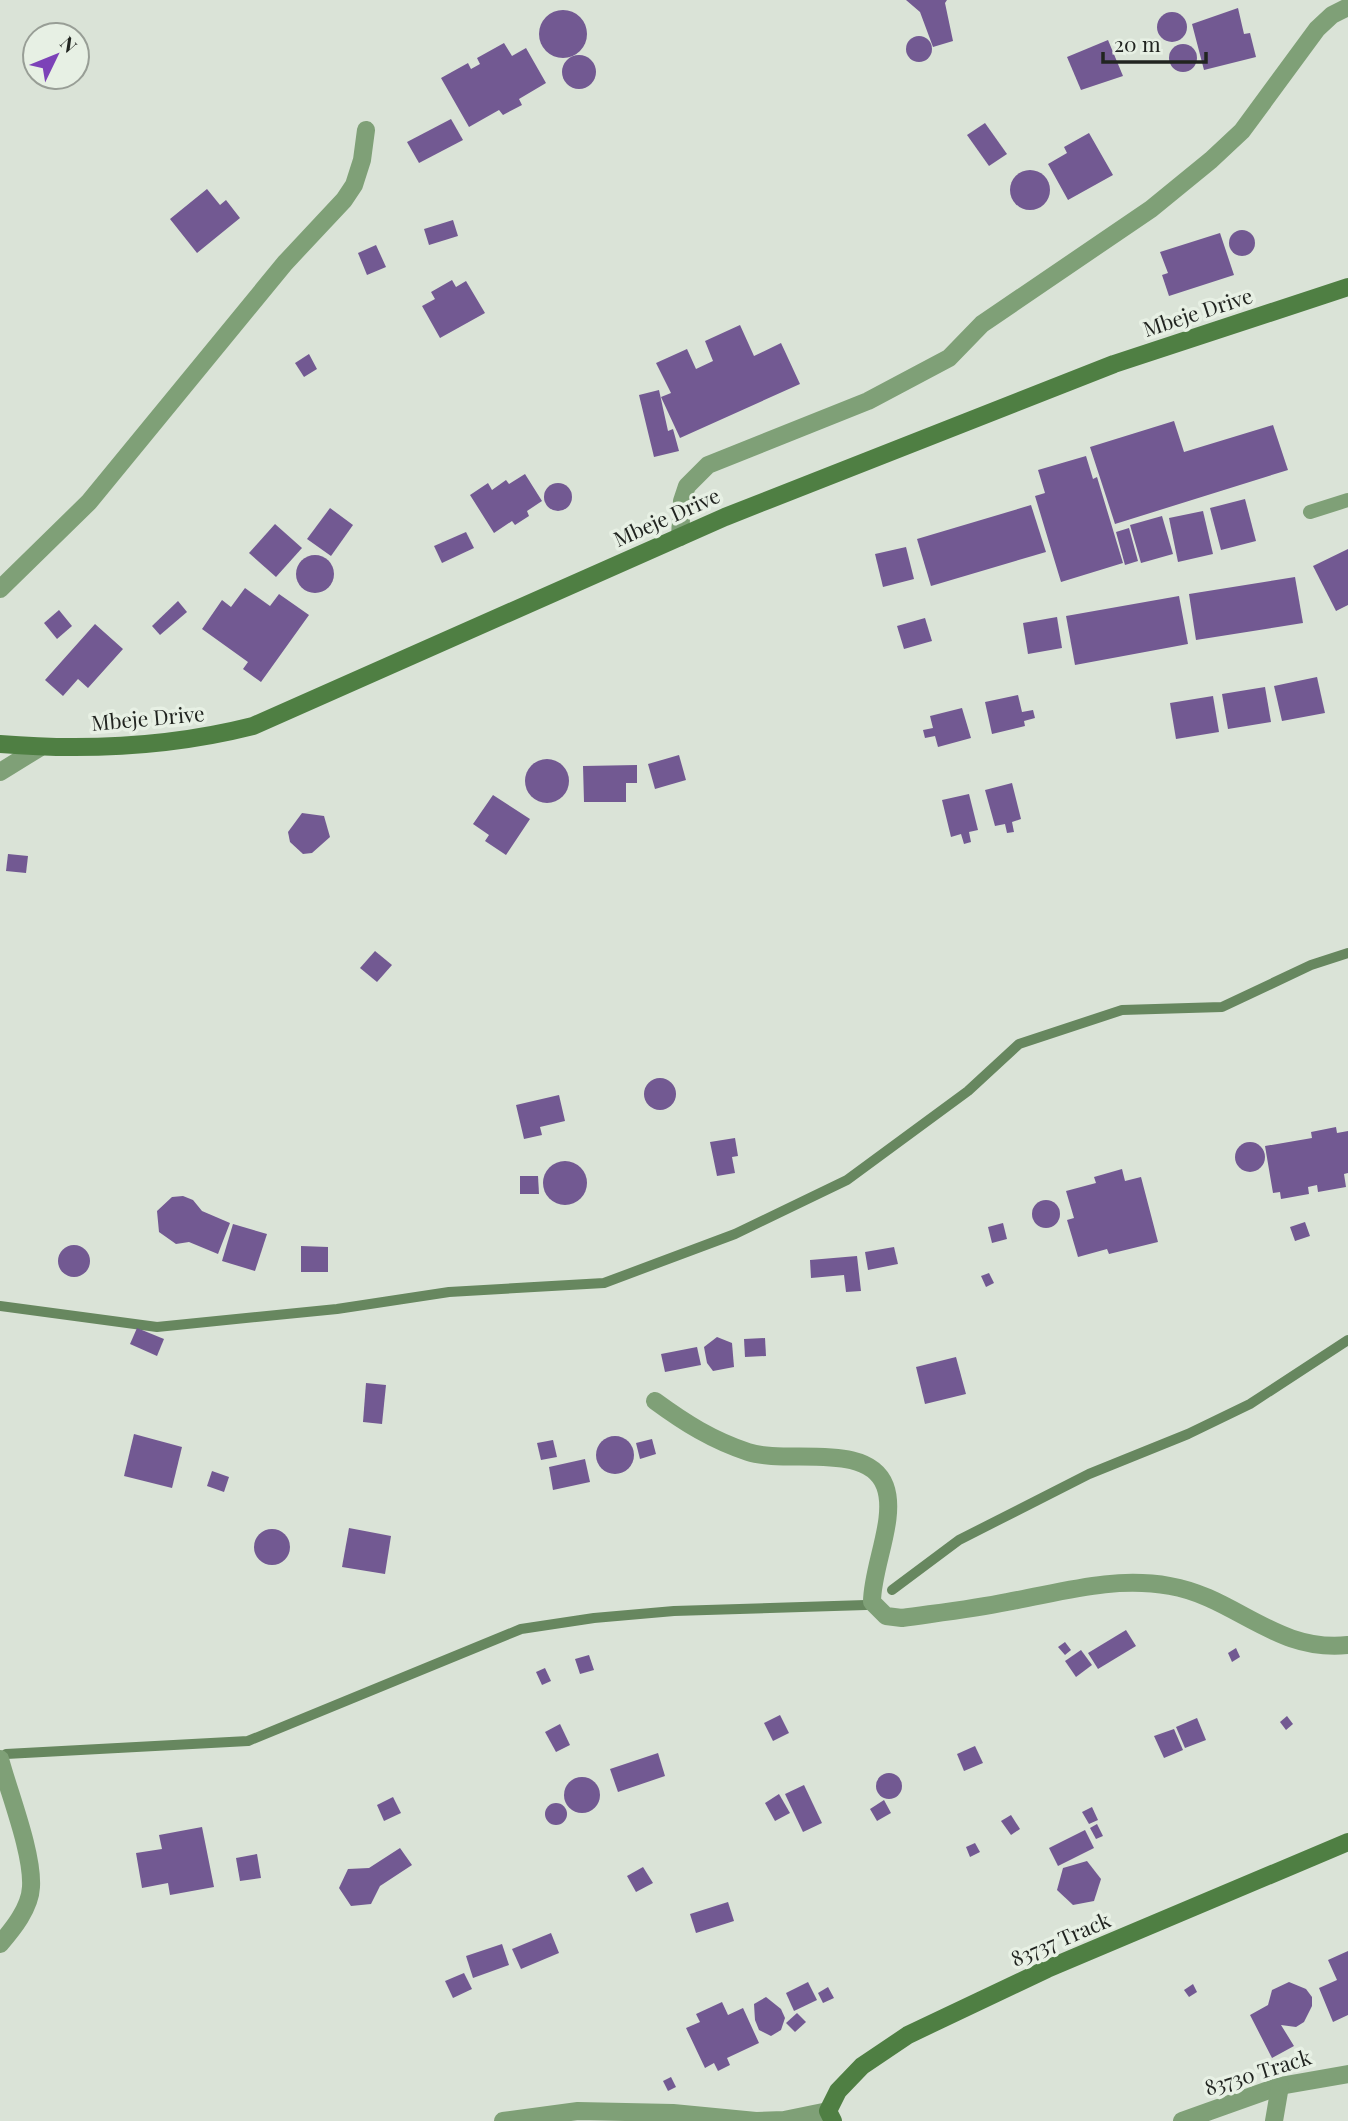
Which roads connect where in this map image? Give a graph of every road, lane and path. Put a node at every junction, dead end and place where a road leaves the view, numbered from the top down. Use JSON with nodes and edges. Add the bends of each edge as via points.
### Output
{"nodes":[{"id":1,"x":1348,"y":7,"type":"edge"},
{"id":2,"x":366,"y":130,"type":"dead end"},
{"id":3,"x":1348,"y":287,"type":"edge"},
{"id":4,"x":1348,"y":500,"type":"edge"},
{"id":5,"x":1310,"y":512,"type":"dead end"},
{"id":6,"x":680,"y":537,"type":"junction"},
{"id":7,"x":0,"y":589,"type":"edge"},
{"id":8,"x":0,"y":744,"type":"edge"},
{"id":9,"x":39,"y":747,"type":"junction"},
{"id":10,"x":0,"y":772,"type":"edge"},
{"id":11,"x":656,"y":1401,"type":"dead end"},
{"id":12,"x":1348,"y":1645,"type":"edge"},
{"id":13,"x":0,"y":1759,"type":"edge"},
{"id":14,"x":1348,"y":1842,"type":"edge"},
{"id":15,"x":0,"y":1944,"type":"edge"},
{"id":16,"x":1348,"y":2074,"type":"edge"},
{"id":17,"x":1280,"y":2086,"type":"junction"},
{"id":18,"x":830,"y":2116,"type":"edge"},
{"id":19,"x":503,"y":2121,"type":"edge"},
{"id":20,"x":1182,"y":2121,"type":"edge"},
{"id":21,"x":1274,"y":2121,"type":"edge"}],
"edges":[{"from":1,"to":6,"type":"street","via":[[1317,29],[1242,131],[1211,160],[1140,217],[982,324],[949,358],[868,401],[708,464],[687,486]]},
{"from":2,"to":7,"type":"street","via":[[362,160],[344,200],[285,263],[89,502]]},
{"from":3,"to":6,"type":"street","name":"Mbeje Drive","via":[[1114,364]]},
{"from":4,"to":5,"type":"lane"},
{"from":6,"to":9,"type":"street","name":"Mbeje Drive","via":[[253,726],[199,740],[122,747]]},
{"from":8,"to":9,"type":"street","name":"Mbeje Drive"},
{"from":9,"to":10,"type":"street"},
{"from":11,"to":12,"type":"street","via":[[691,1427],[750,1452],[773,1458],[850,1458],[876,1472],[885,1486],[888,1507],[872,1602],[886,1616],[902,1618],[1082,1586],[1140,1581],[1203,1596],[1299,1642],[1324,1648]]},
{"from":13,"to":15,"type":"street","via":[[31,1888],[20,1916]]},
{"from":14,"to":18,"type":"street","name":"83737 Track","via":[[1047,1969],[908,2035],[862,2066],[838,2091]]},
{"from":16,"to":17,"type":"street","name":"83730 Track"},
{"from":17,"to":20,"type":"street","name":"83730 Track"},
{"from":17,"to":21,"type":"street"},
{"from":18,"to":19,"type":"street","via":[[756,2121],[578,2111]]}]}
